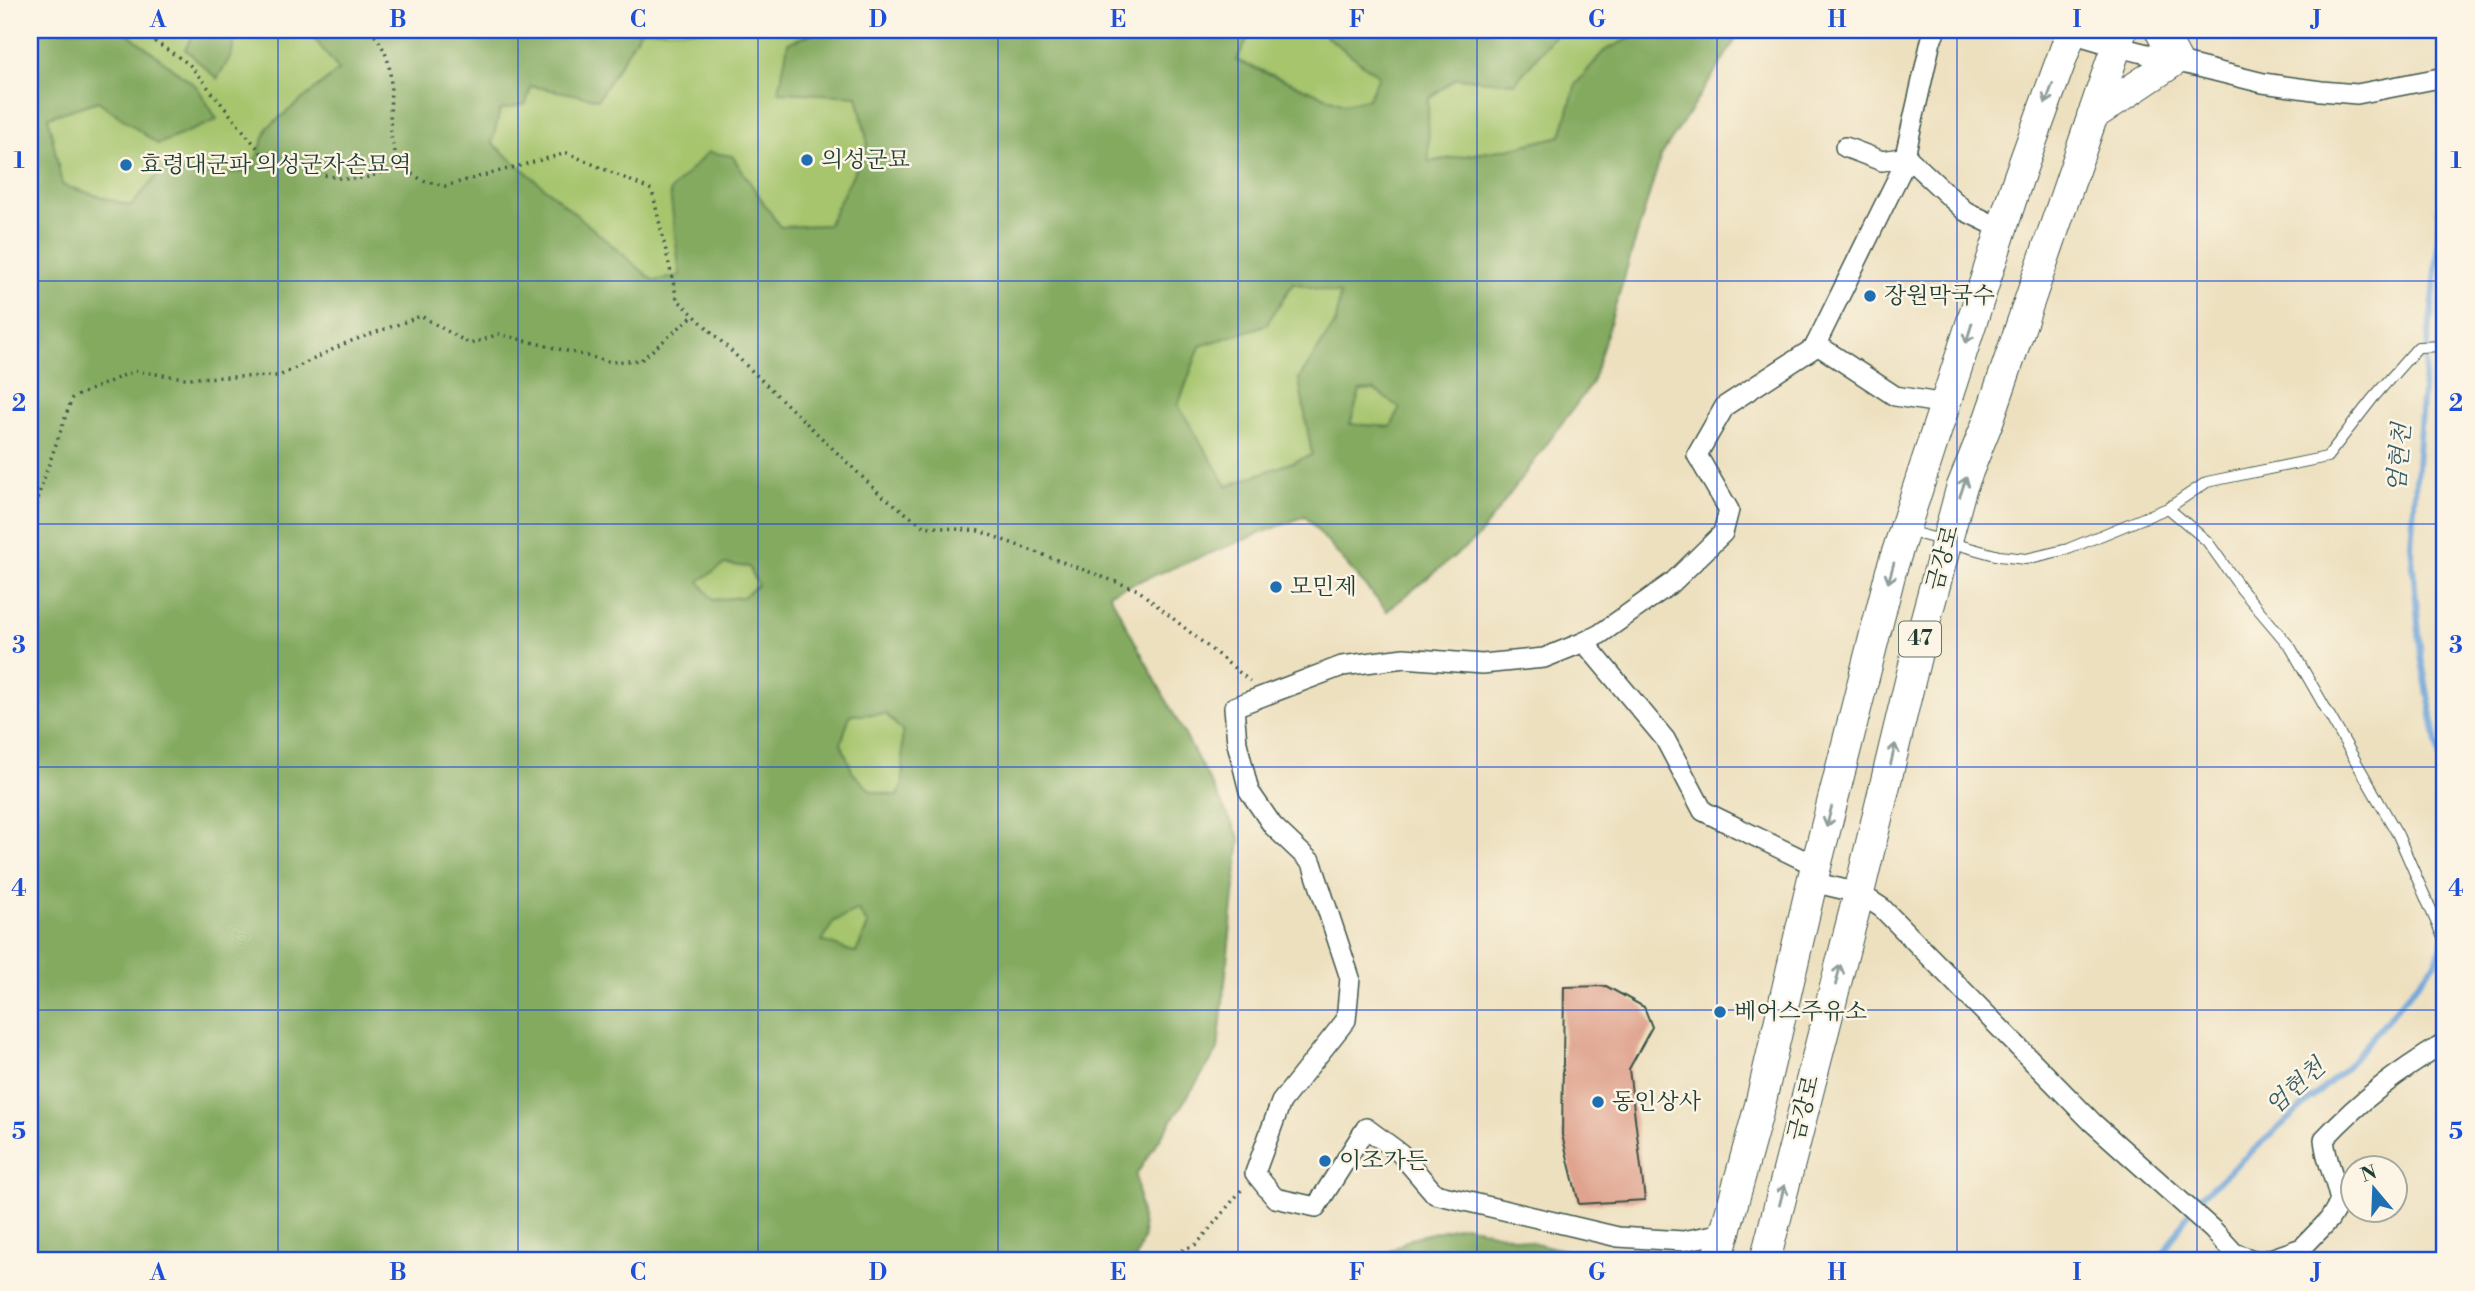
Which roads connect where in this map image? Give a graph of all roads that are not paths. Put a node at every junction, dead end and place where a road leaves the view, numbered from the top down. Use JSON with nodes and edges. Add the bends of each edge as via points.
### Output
{"nodes":[{"id":1,"x":1936,"y":30,"type":"edge"},
{"id":2,"x":2160,"y":30,"type":"edge"},
{"id":3,"x":2071,"y":31,"type":"edge"},
{"id":4,"x":2119,"y":38,"type":"edge"},
{"id":5,"x":2176,"y":60,"type":"junction"},
{"id":6,"x":2445,"y":77,"type":"edge"},
{"id":7,"x":2092,"y":116,"type":"junction"},
{"id":8,"x":1845,"y":147,"type":"dead end"},
{"id":9,"x":1907,"y":157,"type":"junction"},
{"id":10,"x":2002,"y":229,"type":"junction"},
{"id":11,"x":1816,"y":344,"type":"junction"},
{"id":12,"x":2445,"y":346,"type":"edge"},
{"id":13,"x":1947,"y":404,"type":"junction"},
{"id":14,"x":2168,"y":508,"type":"junction"},
{"id":15,"x":1905,"y":530,"type":"junction"},
{"id":16,"x":1947,"y":542,"type":"junction"},
{"id":17,"x":1584,"y":642,"type":"junction"},
{"id":18,"x":1814,"y":874,"type":"junction"},
{"id":19,"x":1860,"y":893,"type":"junction"},
{"id":20,"x":2445,"y":942,"type":"edge"},
{"id":21,"x":2445,"y":1043,"type":"edge"},
{"id":22,"x":1724,"y":1233,"type":"junction"},
{"id":23,"x":2231,"y":1257,"type":"edge"},
{"id":24,"x":1717,"y":1261,"type":"edge"},
{"id":25,"x":1765,"y":1261,"type":"edge"},
{"id":26,"x":2256,"y":1261,"type":"edge"},
{"id":27,"x":2265,"y":1261,"type":"edge"}],
"edges":[{"from":1,"to":9,"type":"street"},
{"from":2,"to":5,"type":"main road"},
{"from":3,"to":4,"type":"street"},
{"from":3,"to":10,"type":"main road","name":"금강로","number":"47","one_way":true},
{"from":4,"to":5,"type":"street"},
{"from":4,"to":7,"type":"main road","name":"금강로","number":"47"},
{"from":5,"to":6,"type":"street","via":[[2263,83],[2321,92],[2357,94]]},
{"from":5,"to":7,"type":"main road"},
{"from":16,"to":7,"type":"main road","name":"금강로","number":"47","one_way":true,"via":[[1961,489]]},
{"from":8,"to":9,"type":"street","via":[[1882,161]]},
{"from":9,"to":10,"type":"street","via":[[1965,211]]},
{"from":9,"to":11,"type":"street"},
{"from":10,"to":13,"type":"main road","name":"금강로","number":"47","one_way":true},
{"from":11,"to":13,"type":"street","via":[[1895,396]]},
{"from":11,"to":17,"type":"street","via":[[1725,406],[1697,455],[1729,510],[1723,533],[1673,582]]},
{"from":12,"to":14,"type":"lane","via":[[2418,347],[2327,457],[2207,482]]},
{"from":13,"to":15,"type":"main road","name":"금강로","number":"47"},
{"from":14,"to":16,"type":"lane","via":[[2067,549],[2026,559]]},
{"from":14,"to":20,"type":"lane","via":[[2207,541],[2291,648],[2386,813]]},
{"from":15,"to":16,"type":"lane"},
{"from":15,"to":18,"type":"main road","name":"금강로","number":"47","one_way":true},
{"from":19,"to":16,"type":"main road","name":"금강로","number":"47","one_way":true},
{"from":17,"to":18,"type":"street","via":[[1665,739],[1703,811]]},
{"from":17,"to":22,"type":"street","via":[[1544,657],[1482,664],[1404,658],[1342,666],[1234,707],[1249,791],[1273,826],[1312,863],[1350,978],[1346,1020],[1280,1102],[1255,1173],[1275,1198],[1317,1207],[1366,1128],[1400,1153],[1435,1194],[1618,1237],[1683,1241]]},
{"from":18,"to":19,"type":"street"},
{"from":18,"to":22,"type":"main road","name":"금강로","number":"47","via":[[1760,1105]]},
{"from":19,"to":23,"type":"street","via":[[1882,908],[2092,1122],[2213,1230]]},
{"from":25,"to":19,"type":"main road","name":"금강로","number":"47","one_way":true},
{"from":21,"to":27,"type":"street","via":[[2353,1108],[2325,1139],[2325,1157],[2340,1202],[2302,1248]]},
{"from":22,"to":24,"type":"main road","name":"금강로","number":"47"},
{"from":23,"to":26,"type":"street"}]}
